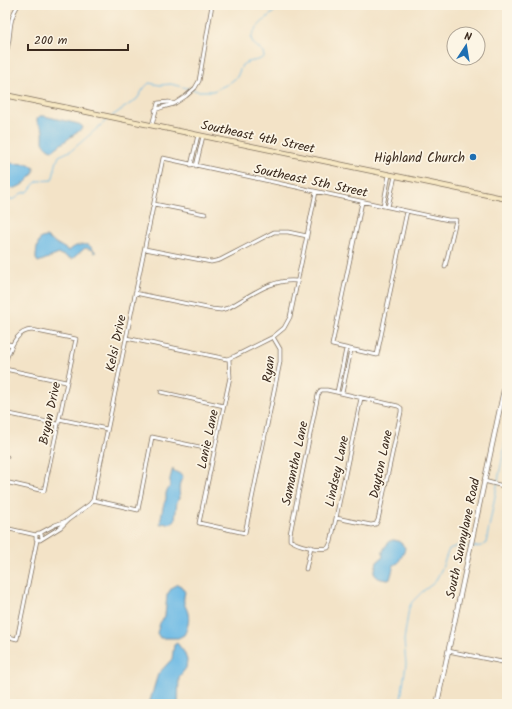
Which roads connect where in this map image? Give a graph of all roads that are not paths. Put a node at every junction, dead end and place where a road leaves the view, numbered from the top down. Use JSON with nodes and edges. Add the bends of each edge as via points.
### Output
{"nodes":[{"id":1,"x":18,"y":5,"type":"edge"},
{"id":2,"x":212,"y":5,"type":"edge"},
{"id":3,"x":5,"y":55,"type":"edge"},
{"id":4,"x":5,"y":94,"type":"edge"},
{"id":5,"x":152,"y":125,"type":"junction"},
{"id":6,"x":200,"y":135,"type":"junction"},
{"id":7,"x":163,"y":158,"type":"joint"},
{"id":8,"x":191,"y":165,"type":"junction"},
{"id":9,"x":196,"y":166,"type":"junction"},
{"id":10,"x":392,"y":175,"type":"junction"},
{"id":11,"x":316,"y":192,"type":"junction"},
{"id":12,"x":507,"y":199,"type":"edge"},
{"id":13,"x":362,"y":202,"type":"junction"},
{"id":14,"x":154,"y":204,"type":"junction"},
{"id":15,"x":383,"y":206,"type":"junction"},
{"id":16,"x":388,"y":207,"type":"junction"},
{"id":17,"x":407,"y":211,"type":"junction"},
{"id":18,"x":205,"y":214,"type":"dead end"},
{"id":19,"x":307,"y":236,"type":"junction"},
{"id":20,"x":145,"y":249,"type":"junction"},
{"id":21,"x":445,"y":267,"type":"dead end"},
{"id":22,"x":297,"y":281,"type":"junction"},
{"id":23,"x":135,"y":293,"type":"junction"},
{"id":24,"x":273,"y":336,"type":"junction"},
{"id":25,"x":126,"y":338,"type":"junction"},
{"id":26,"x":5,"y":343,"type":"edge"},
{"id":27,"x":12,"y":346,"type":"junction"},
{"id":28,"x":349,"y":349,"type":"junction"},
{"id":29,"x":229,"y":359,"type":"junction"},
{"id":30,"x":5,"y":362,"type":"edge"},
{"id":31,"x":5,"y":369,"type":"edge"},
{"id":32,"x":507,"y":375,"type":"edge"},
{"id":33,"x":66,"y":382,"type":"junction"},
{"id":34,"x":161,"y":392,"type":"dead end"},
{"id":35,"x":337,"y":392,"type":"junction"},
{"id":36,"x":342,"y":393,"type":"junction"},
{"id":37,"x":361,"y":398,"type":"junction"},
{"id":38,"x":224,"y":406,"type":"junction"},
{"id":39,"x":5,"y":413,"type":"edge"},
{"id":40,"x":59,"y":419,"type":"junction"},
{"id":41,"x":57,"y":424,"type":"junction"},
{"id":42,"x":107,"y":429,"type":"junction"},
{"id":43,"x":214,"y":450,"type":"junction"},
{"id":44,"x":484,"y":481,"type":"junction"},
{"id":45,"x":5,"y":482,"type":"edge"},
{"id":46,"x":507,"y":487,"type":"edge"},
{"id":47,"x":93,"y":500,"type":"junction"},
{"id":48,"x":336,"y":518,"type":"junction"},
{"id":49,"x":68,"y":520,"type":"junction"},
{"id":50,"x":199,"y":523,"type":"joint"},
{"id":51,"x":5,"y":528,"type":"edge"},
{"id":52,"x":40,"y":533,"type":"junction"},
{"id":53,"x":36,"y":535,"type":"junction"},
{"id":54,"x":42,"y":538,"type":"junction"},
{"id":55,"x":37,"y":540,"type":"junction"},
{"id":56,"x":311,"y":546,"type":"junction"},
{"id":57,"x":306,"y":569,"type":"dead end"},
{"id":58,"x":5,"y":636,"type":"edge"},
{"id":59,"x":448,"y":651,"type":"junction"},
{"id":60,"x":507,"y":663,"type":"edge"},
{"id":61,"x":437,"y":704,"type":"edge"}],
"edges":[{"from":1,"to":3,"type":"street","via":[[10,21]]},
{"from":2,"to":5,"type":"street","via":[[199,81],[195,88],[174,104],[157,104]]},
{"from":4,"to":5,"type":"main road","name":"Southeast 4th Street"},
{"from":5,"to":6,"type":"main road","name":"Southeast 4th Street"},
{"from":6,"to":8,"type":"street"},
{"from":6,"to":9,"type":"street"},
{"from":6,"to":10,"type":"main road","name":"Southeast 4th Street"},
{"from":7,"to":8,"type":"street","name":"Southeast 5th Street"},
{"from":7,"to":14,"type":"street","name":"Kelsi Drive"},
{"from":8,"to":9,"type":"street","name":"Southeast 5th Street"},
{"from":9,"to":11,"type":"street","name":"Southeast 5th Street"},
{"from":10,"to":12,"type":"main road","name":"Southeast 4th Street"},
{"from":10,"to":15,"type":"street"},
{"from":10,"to":16,"type":"street"},
{"from":11,"to":13,"type":"street","name":"Southeast 5th Street"},
{"from":11,"to":19,"type":"street"},
{"from":13,"to":15,"type":"street","name":"Southeast 5th Street"},
{"from":13,"to":28,"type":"street","via":[[332,345]]},
{"from":14,"to":18,"type":"street"},
{"from":14,"to":20,"type":"street","name":"Kelsi Drive"},
{"from":15,"to":16,"type":"street","name":"Southeast 5th Street"},
{"from":16,"to":17,"type":"street","name":"Southeast 5th Street"},
{"from":17,"to":21,"type":"street","name":"Southeast 5th Street","via":[[456,220]]},
{"from":17,"to":28,"type":"street","via":[[377,355]]},
{"from":19,"to":20,"type":"street","via":[[274,232],[220,260],[211,262]]},
{"from":19,"to":22,"type":"street"},
{"from":20,"to":23,"type":"street","name":"Kelsi Drive"},
{"from":22,"to":23,"type":"street","via":[[275,282],[221,310]]},
{"from":22,"to":24,"type":"street","via":[[288,322]]},
{"from":23,"to":25,"type":"street","name":"Kelsi Drive"},
{"from":24,"to":29,"type":"street"},
{"from":24,"to":50,"type":"street","name":"Ryan","via":[[280,349],[280,362],[245,533]]},
{"from":25,"to":29,"type":"street"},
{"from":25,"to":42,"type":"street","name":"Kelsi Drive"},
{"from":26,"to":27,"type":"street"},
{"from":27,"to":30,"type":"street"},
{"from":27,"to":33,"type":"street","name":"Bryan Drive","via":[[17,336],[32,330],[76,339]]},
{"from":28,"to":35,"type":"street"},
{"from":28,"to":36,"type":"street"},
{"from":29,"to":38,"type":"street","name":"Lanie Lane","via":[[230,377]]},
{"from":31,"to":33,"type":"street"},
{"from":32,"to":44,"type":"street","name":"South Sunnylane Road"},
{"from":33,"to":40,"type":"street","name":"Bryan Drive"},
{"from":34,"to":38,"type":"street"},
{"from":35,"to":36,"type":"street"},
{"from":35,"to":56,"type":"street","name":"Samantha Lane","via":[[321,390],[318,395],[290,534],[290,540],[294,543]]},
{"from":36,"to":37,"type":"street"},
{"from":37,"to":48,"type":"street","name":"Lindsey Lane"},
{"from":37,"to":48,"type":"street","name":"Dayton Lane","via":[[398,406],[401,412],[376,524]]},
{"from":38,"to":43,"type":"street","name":"Lanie Lane"},
{"from":39,"to":41,"type":"street"},
{"from":40,"to":41,"type":"street","name":"Bryan Drive"},
{"from":40,"to":42,"type":"street"},
{"from":41,"to":45,"type":"street","name":"Bryan Drive","via":[[44,491]]},
{"from":42,"to":47,"type":"street","name":"Kelsi Drive"},
{"from":43,"to":47,"type":"street","via":[[152,437],[138,510]]},
{"from":43,"to":50,"type":"street","name":"Lanie Lane"},
{"from":44,"to":46,"type":"street"},
{"from":44,"to":59,"type":"street","name":"South Sunnylane Road"},
{"from":47,"to":49,"type":"street"},
{"from":48,"to":56,"type":"street","name":"Lindsey Lane","via":[[328,548]]},
{"from":49,"to":52,"type":"street"},
{"from":49,"to":54,"type":"street","via":[[59,529]]},
{"from":51,"to":53,"type":"street"},
{"from":52,"to":53,"type":"street"},
{"from":52,"to":54,"type":"street"},
{"from":53,"to":55,"type":"street"},
{"from":54,"to":55,"type":"street"},
{"from":55,"to":58,"type":"street","via":[[17,639]]},
{"from":56,"to":57,"type":"street"},
{"from":59,"to":60,"type":"street"},
{"from":59,"to":61,"type":"street","name":"South Sunnylane Road"}]}
